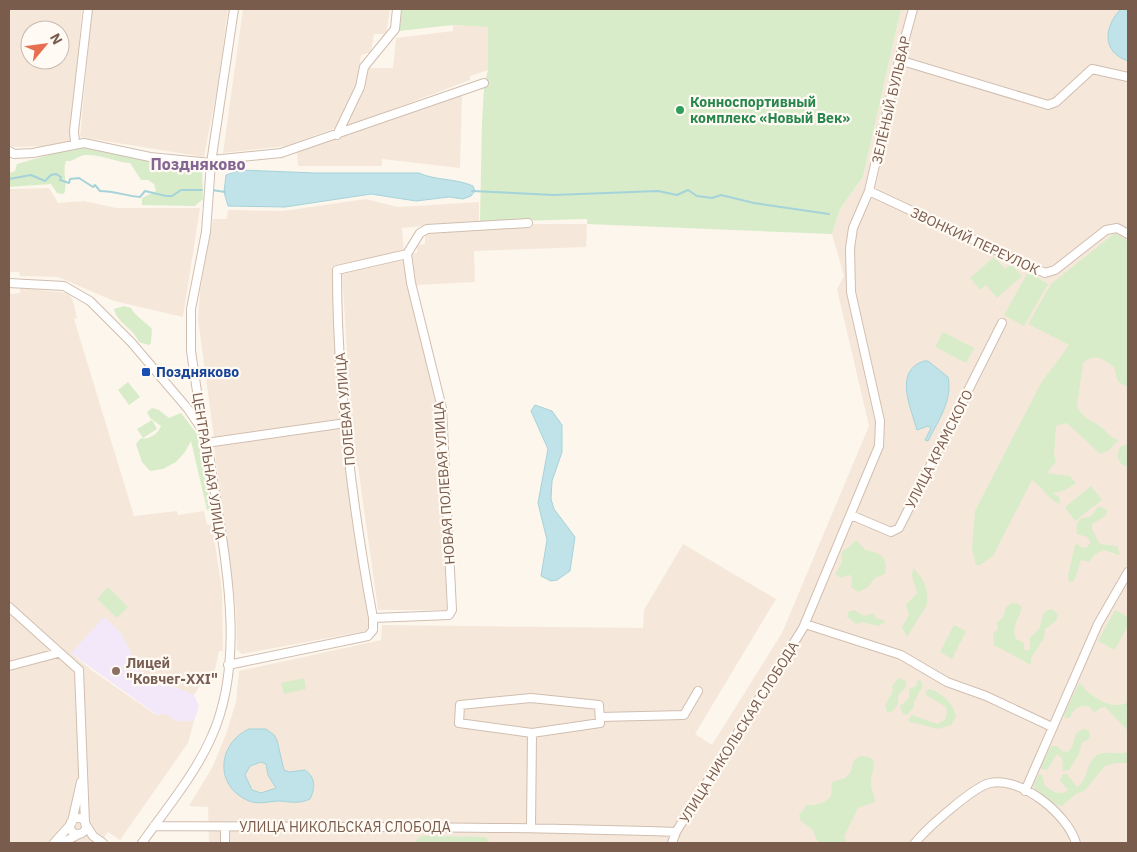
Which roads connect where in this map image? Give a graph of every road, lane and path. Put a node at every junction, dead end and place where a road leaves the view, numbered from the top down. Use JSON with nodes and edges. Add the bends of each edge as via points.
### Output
{"nodes":[{"id":1,"x":88,"y":9,"type":"edge"},
{"id":2,"x":234,"y":9,"type":"edge"},
{"id":3,"x":397,"y":9,"type":"edge"},
{"id":4,"x":913,"y":9,"type":"edge"},
{"id":5,"x":899,"y":60,"type":"junction"},
{"id":6,"x":1128,"y":77,"type":"edge"},
{"id":7,"x":484,"y":84,"type":"dead end"},
{"id":8,"x":337,"y":134,"type":"junction"},
{"id":9,"x":75,"y":143,"type":"junction"},
{"id":10,"x":9,"y":151,"type":"edge"},
{"id":11,"x":212,"y":161,"type":"junction"},
{"id":12,"x":869,"y":191,"type":"junction"},
{"id":13,"x":528,"y":223,"type":"dead end"},
{"id":14,"x":1128,"y":234,"type":"edge"},
{"id":15,"x":407,"y":254,"type":"junction"},
{"id":16,"x":9,"y":282,"type":"edge"},
{"id":17,"x":1002,"y":323,"type":"dead end"},
{"id":18,"x":346,"y":423,"type":"junction"},
{"id":19,"x":203,"y":432,"type":"junction"},
{"id":20,"x":206,"y":443,"type":"junction"},
{"id":21,"x":851,"y":515,"type":"junction"},
{"id":22,"x":1128,"y":572,"type":"edge"},
{"id":23,"x":9,"y":607,"type":"edge"},
{"id":24,"x":373,"y":618,"type":"junction"},
{"id":25,"x":805,"y":624,"type":"junction"},
{"id":26,"x":58,"y":653,"type":"junction"},
{"id":27,"x":228,"y":665,"type":"junction"},
{"id":28,"x":9,"y":666,"type":"edge"},
{"id":29,"x":698,"y":691,"type":"dead end"},
{"id":30,"x":600,"y":717,"type":"junction"},
{"id":31,"x":1052,"y":728,"type":"junction"},
{"id":32,"x":532,"y":733,"type":"junction"},
{"id":33,"x":84,"y":766,"type":"junction"},
{"id":34,"x":1025,"y":791,"type":"junction"},
{"id":35,"x":71,"y":823,"type":"junction"},
{"id":36,"x":86,"y":824,"type":"junction"},
{"id":37,"x":154,"y":826,"type":"junction"},
{"id":38,"x":225,"y":827,"type":"junction"},
{"id":39,"x":531,"y":827,"type":"junction"},
{"id":40,"x":676,"y":832,"type":"junction"},
{"id":41,"x":80,"y":834,"type":"junction"},
{"id":42,"x":93,"y":836,"type":"junction"},
{"id":43,"x":54,"y":843,"type":"edge"},
{"id":44,"x":62,"y":843,"type":"edge"},
{"id":45,"x":103,"y":843,"type":"edge"},
{"id":46,"x":142,"y":843,"type":"edge"},
{"id":47,"x":226,"y":843,"type":"edge"},
{"id":48,"x":672,"y":843,"type":"edge"},
{"id":49,"x":915,"y":843,"type":"edge"},
{"id":50,"x":1076,"y":843,"type":"edge"}],
"edges":[{"from":1,"to":9,"type":"street"},
{"from":2,"to":11,"type":"street","name":"ЦЕНТРАЛЬНАЯ УЛИЦА"},
{"from":3,"to":8,"type":"street","via":[[395,29],[364,67],[360,87]]},
{"from":4,"to":5,"type":"street","name":"ЗЕЛЁНЫЙ БУЛЬВАР"},
{"from":5,"to":6,"type":"street","via":[[1048,105],[1056,102],[1092,69]]},
{"from":5,"to":12,"type":"street","name":"ЗЕЛЁНЫЙ БУЛЬВАР"},
{"from":7,"to":8,"type":"street"},
{"from":8,"to":11,"type":"street","via":[[281,153]]},
{"from":9,"to":10,"type":"street","via":[[32,153],[14,154]]},
{"from":9,"to":11,"type":"street","via":[[84,142],[150,157]]},
{"from":11,"to":19,"type":"street","name":"ЦЕНТРАЛЬНАЯ УЛИЦА","via":[[208,214],[194,284],[190,325]]},
{"from":12,"to":14,"type":"street","name":"ЗВОНКИЙ ПЕРЕУЛОК","via":[[1045,273],[1055,270],[1106,230],[1117,228]]},
{"from":12,"to":21,"type":"street","name":"УЛИЦА НИКОЛЬСКАЯ СЛОБОДА","via":[[852,234],[850,279],[880,421],[880,436]]},
{"from":13,"to":15,"type":"street","via":[[428,229],[420,233]]},
{"from":15,"to":18,"type":"street","name":"ПОЛЕВАЯ УЛИЦА","via":[[337,270],[337,315]]},
{"from":15,"to":24,"type":"street","name":"НОВАЯ ПОЛЕВАЯ УЛИЦА","via":[[411,283],[442,408],[452,610],[445,616]]},
{"from":16,"to":19,"type":"street","via":[[64,286],[90,301],[132,342]]},
{"from":17,"to":21,"type":"street","name":"УЛИЦА КРАМСКОГО","via":[[899,528],[891,532]]},
{"from":18,"to":20,"type":"street"},
{"from":18,"to":24,"type":"street","name":"ПОЛЕВАЯ УЛИЦА"},
{"from":19,"to":20,"type":"street","name":"ЦЕНТРАЛЬНАЯ УЛИЦА"},
{"from":20,"to":27,"type":"street","name":"ЦЕНТРАЛЬНАЯ УЛИЦА","via":[[230,616]]},
{"from":21,"to":25,"type":"street","name":"УЛИЦА НИКОЛЬСКАЯ СЛОБОДА"},
{"from":22,"to":31,"type":"street","via":[[1098,624]]},
{"from":23,"to":26,"type":"street"},
{"from":24,"to":27,"type":"street","via":[[373,630],[368,636]]},
{"from":25,"to":31,"type":"street","via":[[901,655],[947,682],[986,696]]},
{"from":25,"to":40,"type":"street","name":"УЛИЦА НИКОЛЬСКАЯ СЛОБОДА"},
{"from":26,"to":28,"type":"street"},
{"from":26,"to":33,"type":"street","via":[[80,670]]},
{"from":27,"to":37,"type":"street","name":"ЦЕНТРАЛЬНАЯ УЛИЦА","via":[[222,704],[212,737],[199,763]]},
{"from":29,"to":30,"type":"street","via":[[684,715]]},
{"from":30,"to":32,"type":"street","via":[[600,723]]},
{"from":30,"to":32,"type":"street","via":[[599,705],[531,698],[460,705],[459,723]]},
{"from":31,"to":34,"type":"street"},
{"from":32,"to":39,"type":"street"},
{"from":33,"to":35,"type":"street"},
{"from":33,"to":36,"type":"street"},
{"from":34,"to":49,"type":"street","via":[[1001,783],[984,785]]},
{"from":34,"to":50,"type":"street","via":[[1059,815]]},
{"from":35,"to":36,"type":"street","via":[[78,819]]},
{"from":35,"to":41,"type":"street","via":[[72,831]]},
{"from":35,"to":43,"type":"street"},
{"from":36,"to":41,"type":"street"},
{"from":36,"to":42,"type":"street"},
{"from":37,"to":38,"type":"street","name":"УЛИЦА НИКОЛЬСКАЯ СЛОБОДА"},
{"from":37,"to":46,"type":"street","name":"ЦЕНТРАЛЬНАЯ УЛИЦА"},
{"from":38,"to":39,"type":"street","name":"УЛИЦА НИКОЛЬСКАЯ СЛОБОДА"},
{"from":38,"to":47,"type":"street"},
{"from":39,"to":40,"type":"street","name":"УЛИЦА НИКОЛЬСКАЯ СЛОБОДА"},
{"from":40,"to":48,"type":"street"},
{"from":41,"to":42,"type":"street"},
{"from":41,"to":44,"type":"street"},
{"from":42,"to":45,"type":"street"}]}
